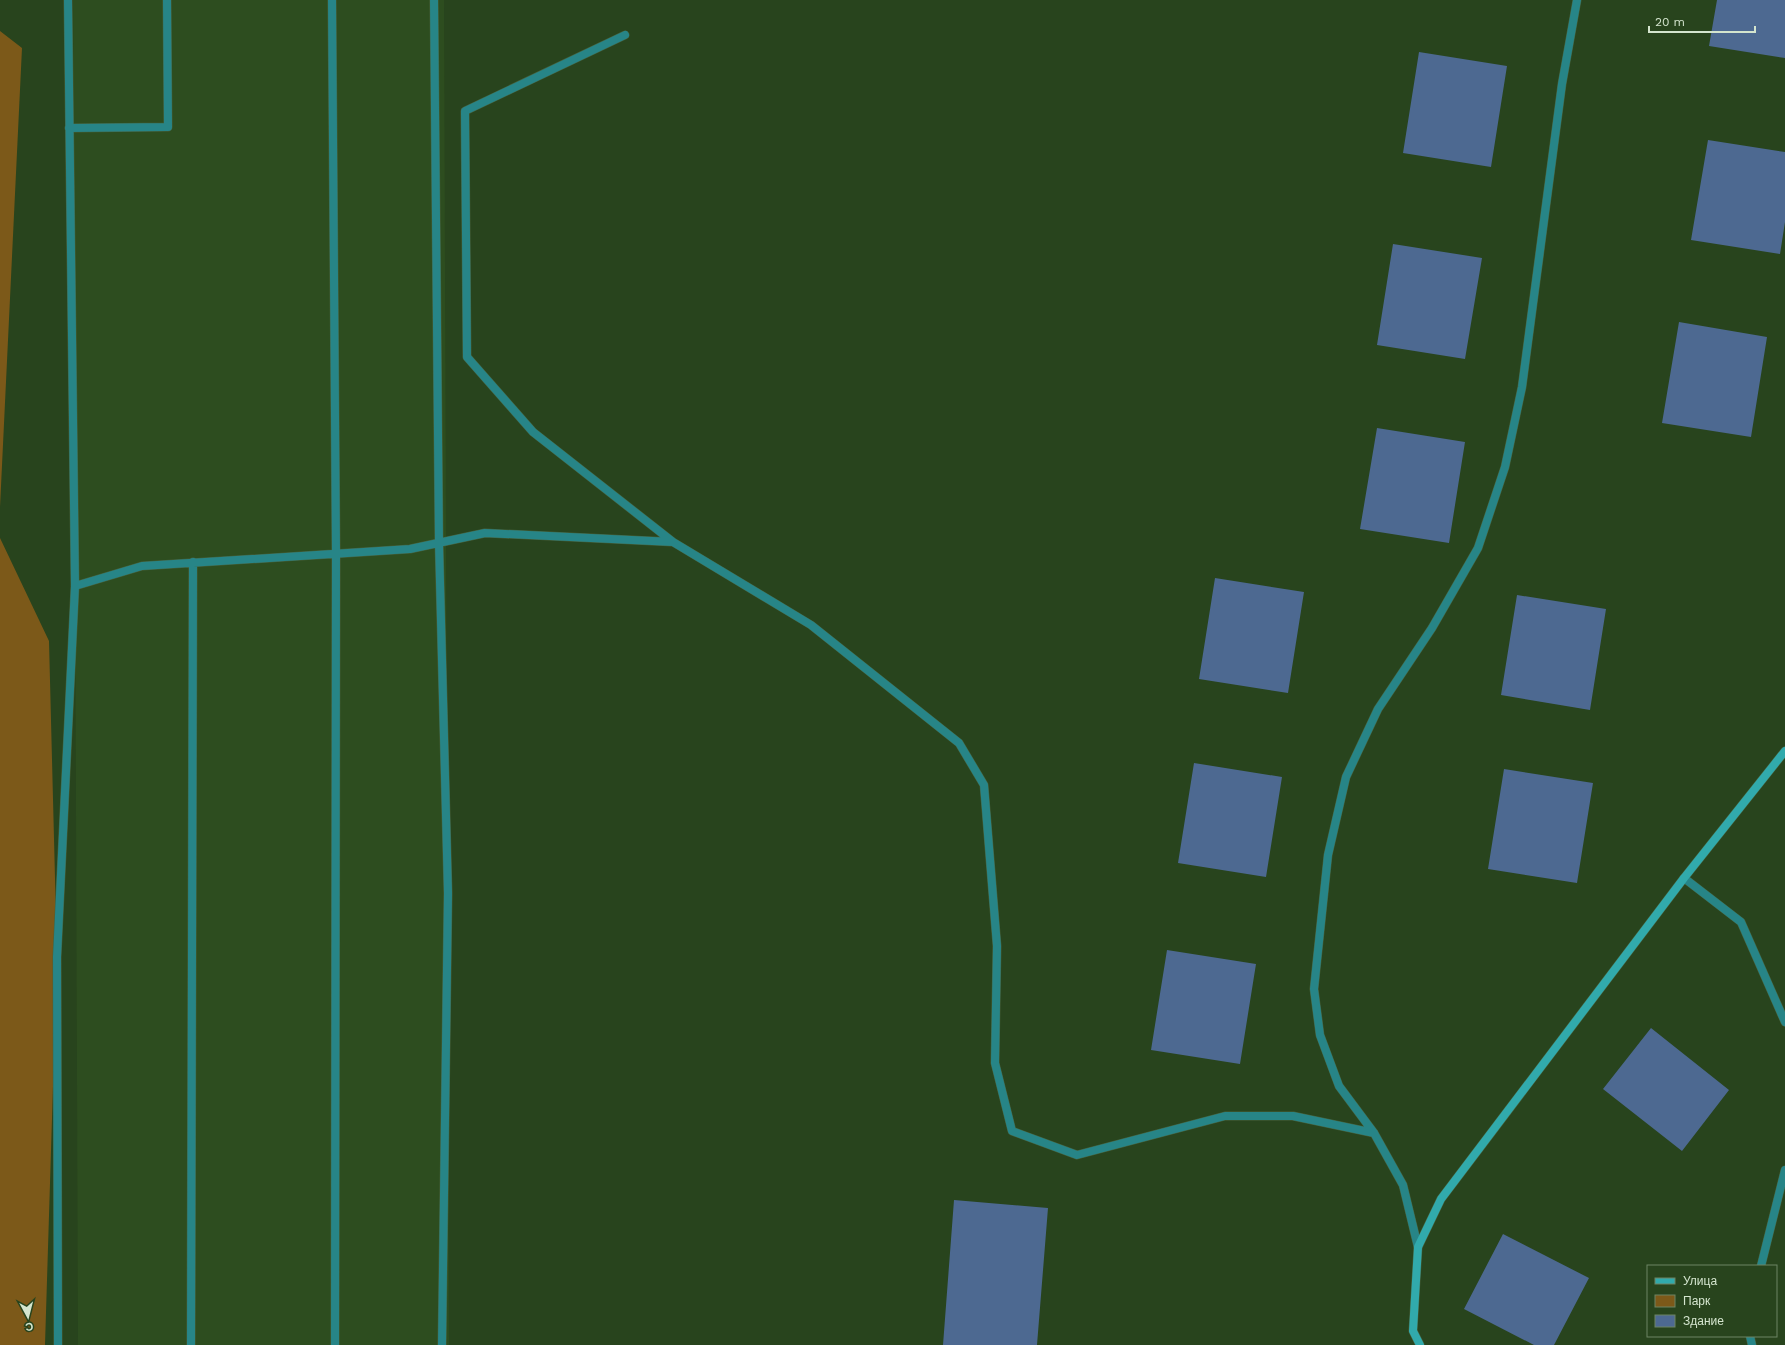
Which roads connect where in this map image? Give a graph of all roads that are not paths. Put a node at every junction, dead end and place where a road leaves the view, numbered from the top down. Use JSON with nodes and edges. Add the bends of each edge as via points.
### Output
{"nodes":[{"id":1,"x":68,"y":0,"type":"edge"},
{"id":2,"x":167,"y":0,"type":"edge"},
{"id":3,"x":332,"y":0,"type":"edge"},
{"id":4,"x":434,"y":0,"type":"edge"},
{"id":5,"x":1577,"y":0,"type":"edge"},
{"id":6,"x":625,"y":35,"type":"dead end"},
{"id":7,"x":69,"y":128,"type":"junction"},
{"id":8,"x":673,"y":542,"type":"junction"},
{"id":9,"x":439,"y":543,"type":"junction"},
{"id":10,"x":336,"y":554,"type":"junction"},
{"id":11,"x":193,"y":562,"type":"junction"},
{"id":12,"x":75,"y":586,"type":"junction"},
{"id":13,"x":1785,"y":751,"type":"edge"},
{"id":14,"x":1684,"y":878,"type":"junction"},
{"id":15,"x":1785,"y":1022,"type":"edge"},
{"id":16,"x":1374,"y":1133,"type":"junction"},
{"id":17,"x":1785,"y":1170,"type":"edge"},
{"id":18,"x":1418,"y":1247,"type":"junction"},
{"id":19,"x":1761,"y":1265,"type":"edge"},
{"id":20,"x":58,"y":1345,"type":"edge"},
{"id":21,"x":191,"y":1345,"type":"edge"},
{"id":22,"x":335,"y":1345,"type":"edge"},
{"id":23,"x":442,"y":1345,"type":"edge"},
{"id":24,"x":1420,"y":1345,"type":"edge"}],
"edges":[{"from":1,"to":7,"type":"street"},
{"from":2,"to":7,"type":"street","via":[[168,128]]},
{"from":3,"to":10,"type":"street"},
{"from":4,"to":9,"type":"street"},
{"from":5,"to":16,"type":"street","via":[[1562,84],[1522,387],[1505,467],[1478,548],[1432,628],[1378,709],[1346,777],[1328,855],[1314,989],[1320,1035],[1340,1086]]},
{"from":6,"to":8,"type":"street","via":[[465,111],[466,357],[533,432]]},
{"from":7,"to":12,"type":"street"},
{"from":8,"to":9,"type":"street","via":[[485,533]]},
{"from":8,"to":16,"type":"street","via":[[811,625],[959,743],[984,785],[997,946],[995,1064],[1012,1131],[1077,1155],[1225,1116],[1294,1116]]},
{"from":9,"to":10,"type":"street","via":[[410,549]]},
{"from":9,"to":23,"type":"street","via":[[448,893]]},
{"from":10,"to":11,"type":"street"},
{"from":10,"to":22,"type":"street"},
{"from":11,"to":12,"type":"street","via":[[142,566]]},
{"from":11,"to":21,"type":"street"},
{"from":12,"to":20,"type":"street","via":[[57,957]]},
{"from":13,"to":14,"type":"street"},
{"from":14,"to":15,"type":"street","via":[[1741,922]]},
{"from":14,"to":18,"type":"street","via":[[1441,1199]]},
{"from":16,"to":18,"type":"street","via":[[1403,1185]]},
{"from":17,"to":19,"type":"street"},
{"from":18,"to":24,"type":"street","via":[[1413,1331]]}]}
